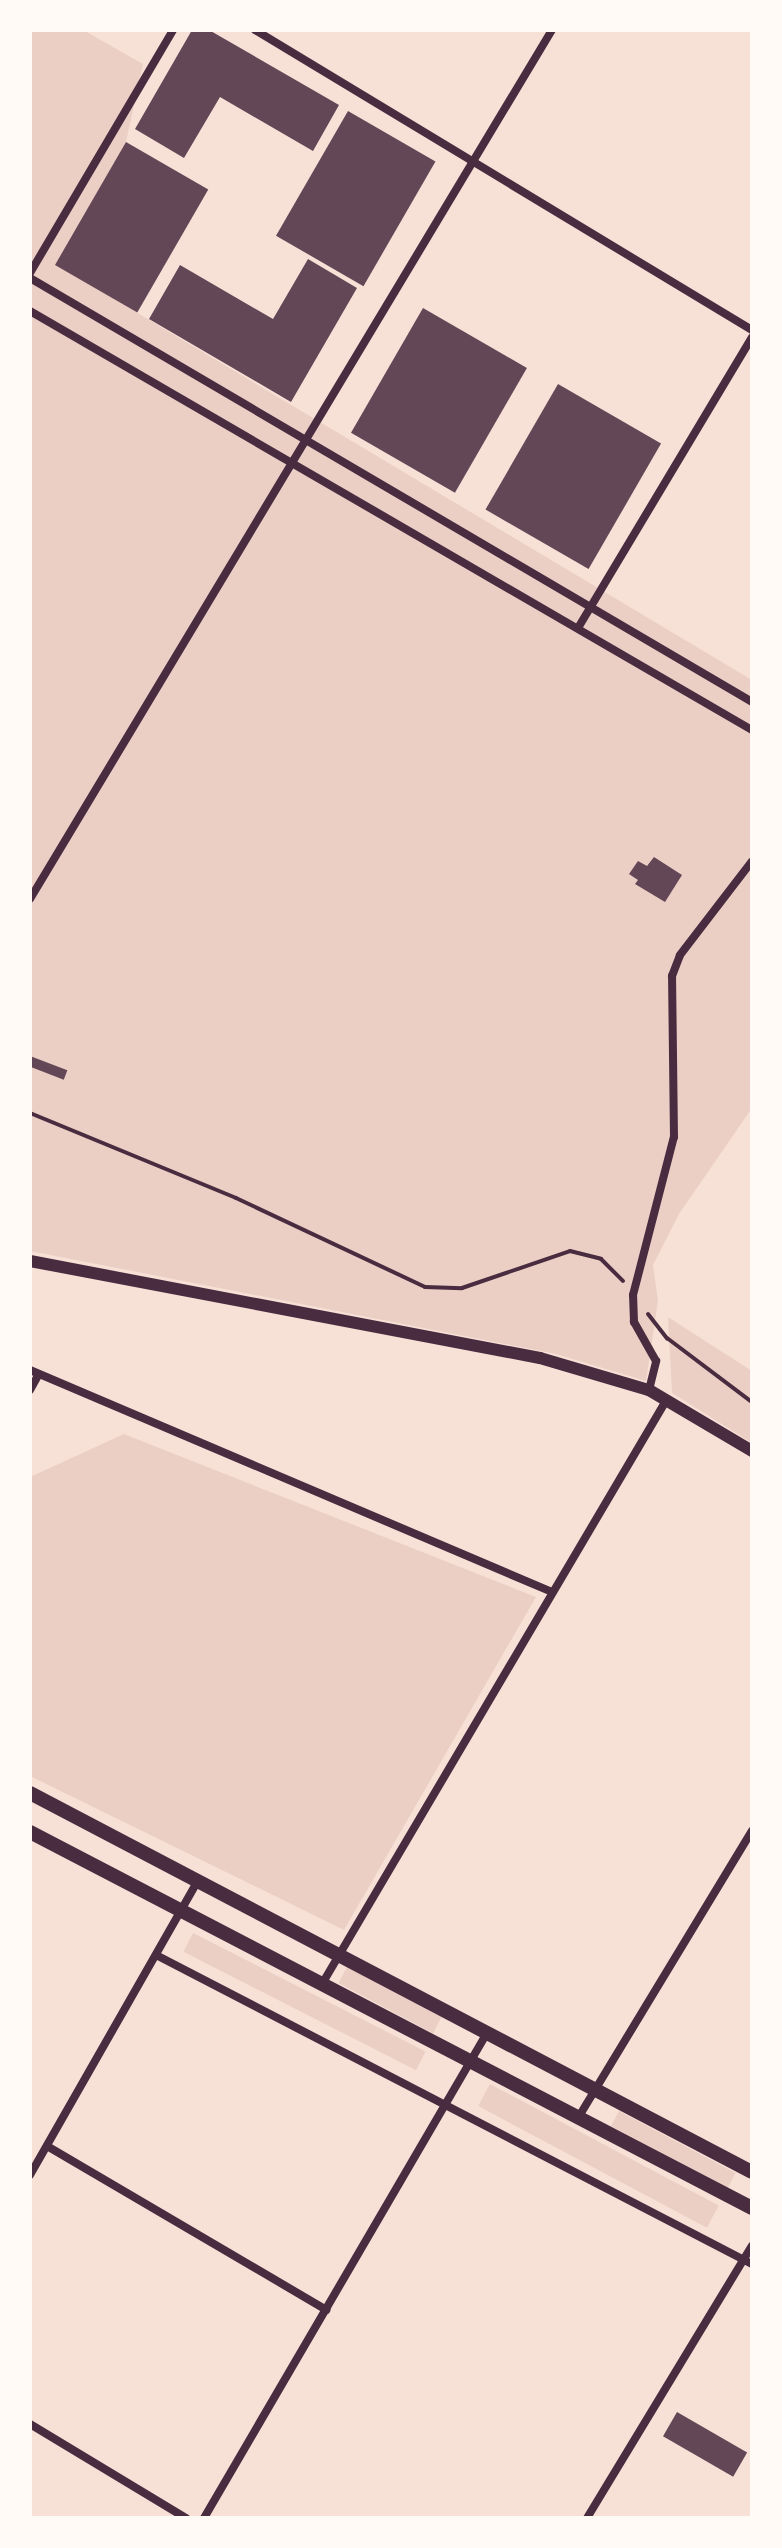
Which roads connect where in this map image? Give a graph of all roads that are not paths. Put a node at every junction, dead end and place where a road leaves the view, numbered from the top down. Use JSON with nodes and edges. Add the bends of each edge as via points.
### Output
{"nodes":[{"id":1,"x":173,"y":30,"type":"edge"},
{"id":2,"x":255,"y":30,"type":"edge"},
{"id":3,"x":552,"y":30,"type":"edge"},
{"id":4,"x":472,"y":161,"type":"junction"},
{"id":5,"x":30,"y":276,"type":"edge"},
{"id":6,"x":30,"y":311,"type":"edge"},
{"id":7,"x":752,"y":330,"type":"edge"},
{"id":8,"x":752,"y":337,"type":"edge"},
{"id":9,"x":305,"y":440,"type":"junction"},
{"id":10,"x":290,"y":465,"type":"junction"},
{"id":11,"x":590,"y":608,"type":"junction"},
{"id":12,"x":578,"y":628,"type":"junction"},
{"id":13,"x":752,"y":702,"type":"edge"},
{"id":14,"x":752,"y":730,"type":"edge"},
{"id":15,"x":752,"y":861,"type":"edge"},
{"id":16,"x":30,"y":899,"type":"edge"},
{"id":17,"x":30,"y":1261,"type":"edge"},
{"id":18,"x":30,"y":1370,"type":"edge"},
{"id":19,"x":39,"y":1374,"type":"junction"},
{"id":20,"x":30,"y":1390,"type":"edge"},
{"id":21,"x":649,"y":1390,"type":"junction"},
{"id":22,"x":667,"y":1399,"type":"junction"},
{"id":23,"x":752,"y":1451,"type":"edge"},
{"id":24,"x":552,"y":1592,"type":"junction"},
{"id":25,"x":30,"y":1793,"type":"edge"},
{"id":26,"x":752,"y":1831,"type":"edge"},
{"id":27,"x":30,"y":1832,"type":"edge"},
{"id":28,"x":198,"y":1881,"type":"junction"},
{"id":29,"x":182,"y":1912,"type":"junction"},
{"id":30,"x":158,"y":1956,"type":"junction"},
{"id":31,"x":340,"y":1956,"type":"junction"},
{"id":32,"x":322,"y":1984,"type":"junction"},
{"id":33,"x":487,"y":2033,"type":"junction"},
{"id":34,"x":472,"y":2062,"type":"junction"},
{"id":35,"x":594,"y":2089,"type":"junction"},
{"id":36,"x":448,"y":2105,"type":"junction"},
{"id":37,"x":578,"y":2118,"type":"junction"},
{"id":38,"x":47,"y":2146,"type":"junction"},
{"id":39,"x":752,"y":2172,"type":"edge"},
{"id":40,"x":30,"y":2175,"type":"edge"},
{"id":41,"x":752,"y":2208,"type":"edge"},
{"id":42,"x":752,"y":2246,"type":"edge"},
{"id":43,"x":748,"y":2262,"type":"edge"},
{"id":44,"x":326,"y":2310,"type":"junction"},
{"id":45,"x":30,"y":2424,"type":"edge"},
{"id":46,"x":186,"y":2518,"type":"edge"},
{"id":47,"x":204,"y":2518,"type":"edge"},
{"id":48,"x":587,"y":2518,"type":"edge"}],
"edges":[{"from":1,"to":5,"type":"street"},
{"from":2,"to":4,"type":"street"},
{"from":3,"to":4,"type":"street"},
{"from":4,"to":7,"type":"street"},
{"from":4,"to":9,"type":"street"},
{"from":5,"to":9,"type":"street"},
{"from":6,"to":10,"type":"street"},
{"from":8,"to":11,"type":"street"},
{"from":9,"to":10,"type":"street"},
{"from":9,"to":11,"type":"street"},
{"from":10,"to":12,"type":"street"},
{"from":10,"to":16,"type":"street"},
{"from":11,"to":12,"type":"street"},
{"from":11,"to":13,"type":"street"},
{"from":12,"to":14,"type":"street"},
{"from":15,"to":21,"type":"street","via":[[680,955],[672,976],[674,1137],[633,1295],[634,1322],[656,1361]]},
{"from":17,"to":21,"type":"street","via":[[540,1358]]},
{"from":18,"to":19,"type":"street"},
{"from":19,"to":20,"type":"street"},
{"from":19,"to":24,"type":"street"},
{"from":21,"to":22,"type":"street"},
{"from":22,"to":23,"type":"street"},
{"from":22,"to":24,"type":"street"},
{"from":24,"to":31,"type":"street"},
{"from":25,"to":28,"type":"main road"},
{"from":26,"to":35,"type":"street"},
{"from":27,"to":29,"type":"main road"},
{"from":28,"to":29,"type":"street"},
{"from":28,"to":31,"type":"main road"},
{"from":29,"to":30,"type":"street"},
{"from":29,"to":32,"type":"main road"},
{"from":30,"to":36,"type":"street"},
{"from":30,"to":38,"type":"street"},
{"from":31,"to":32,"type":"street"},
{"from":31,"to":33,"type":"main road"},
{"from":32,"to":34,"type":"main road"},
{"from":33,"to":34,"type":"street"},
{"from":33,"to":35,"type":"main road"},
{"from":34,"to":36,"type":"street"},
{"from":34,"to":37,"type":"main road"},
{"from":35,"to":37,"type":"street"},
{"from":35,"to":39,"type":"main road"},
{"from":36,"to":43,"type":"street"},
{"from":36,"to":44,"type":"street"},
{"from":37,"to":41,"type":"main road"},
{"from":38,"to":40,"type":"street"},
{"from":38,"to":44,"type":"street"},
{"from":42,"to":43,"type":"street"},
{"from":43,"to":48,"type":"street"},
{"from":44,"to":47,"type":"street"},
{"from":45,"to":46,"type":"street"}]}
